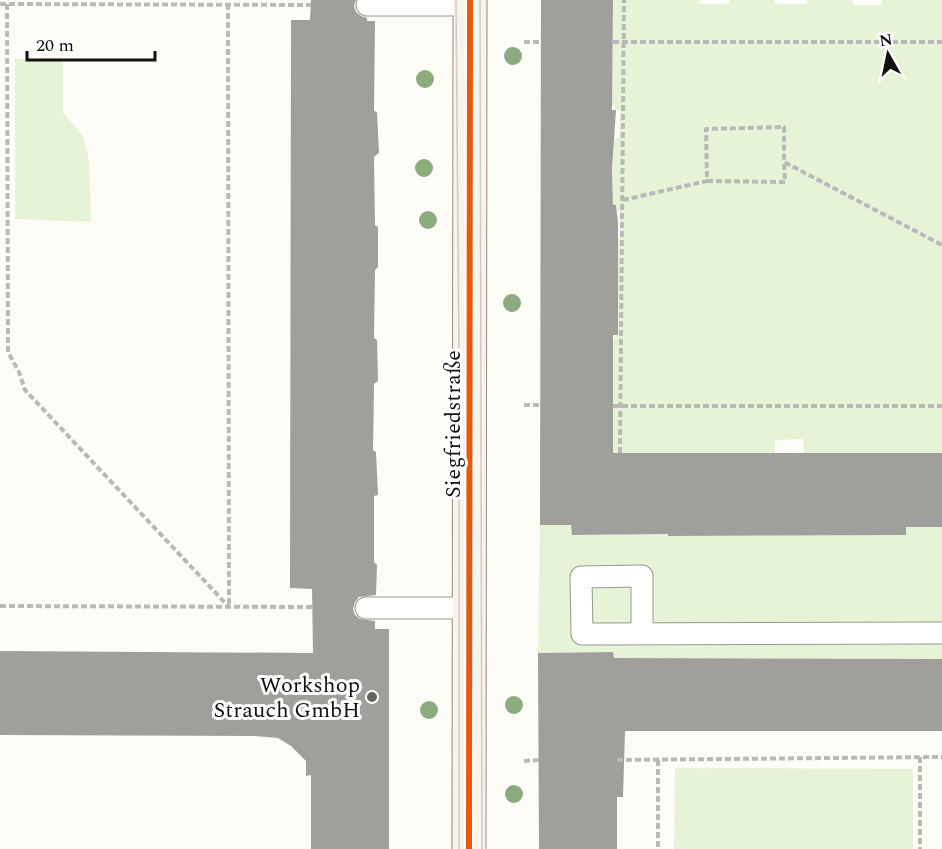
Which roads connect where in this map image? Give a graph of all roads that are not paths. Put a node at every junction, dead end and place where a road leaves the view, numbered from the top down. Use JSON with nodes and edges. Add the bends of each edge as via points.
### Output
{"nodes":[{"id":1,"x":470,"y":3,"type":"edge"},
{"id":2,"x":367,"y":5,"type":"dead end"},
{"id":3,"x":366,"y":608,"type":"dead end"},
{"id":4,"x":468,"y":608,"type":"junction"},
{"id":5,"x":942,"y":633,"type":"edge"},
{"id":6,"x":642,"y":634,"type":"dead end"},
{"id":7,"x":469,"y":849,"type":"edge"}],
"edges":[{"from":1,"to":2,"type":"lane"},
{"from":1,"to":4,"type":"street","name":"Siegfriedstraße"},
{"from":3,"to":4,"type":"lane"},
{"from":4,"to":7,"type":"street","name":"Siegfriedstraße"},
{"from":5,"to":6,"type":"lane"}]}
